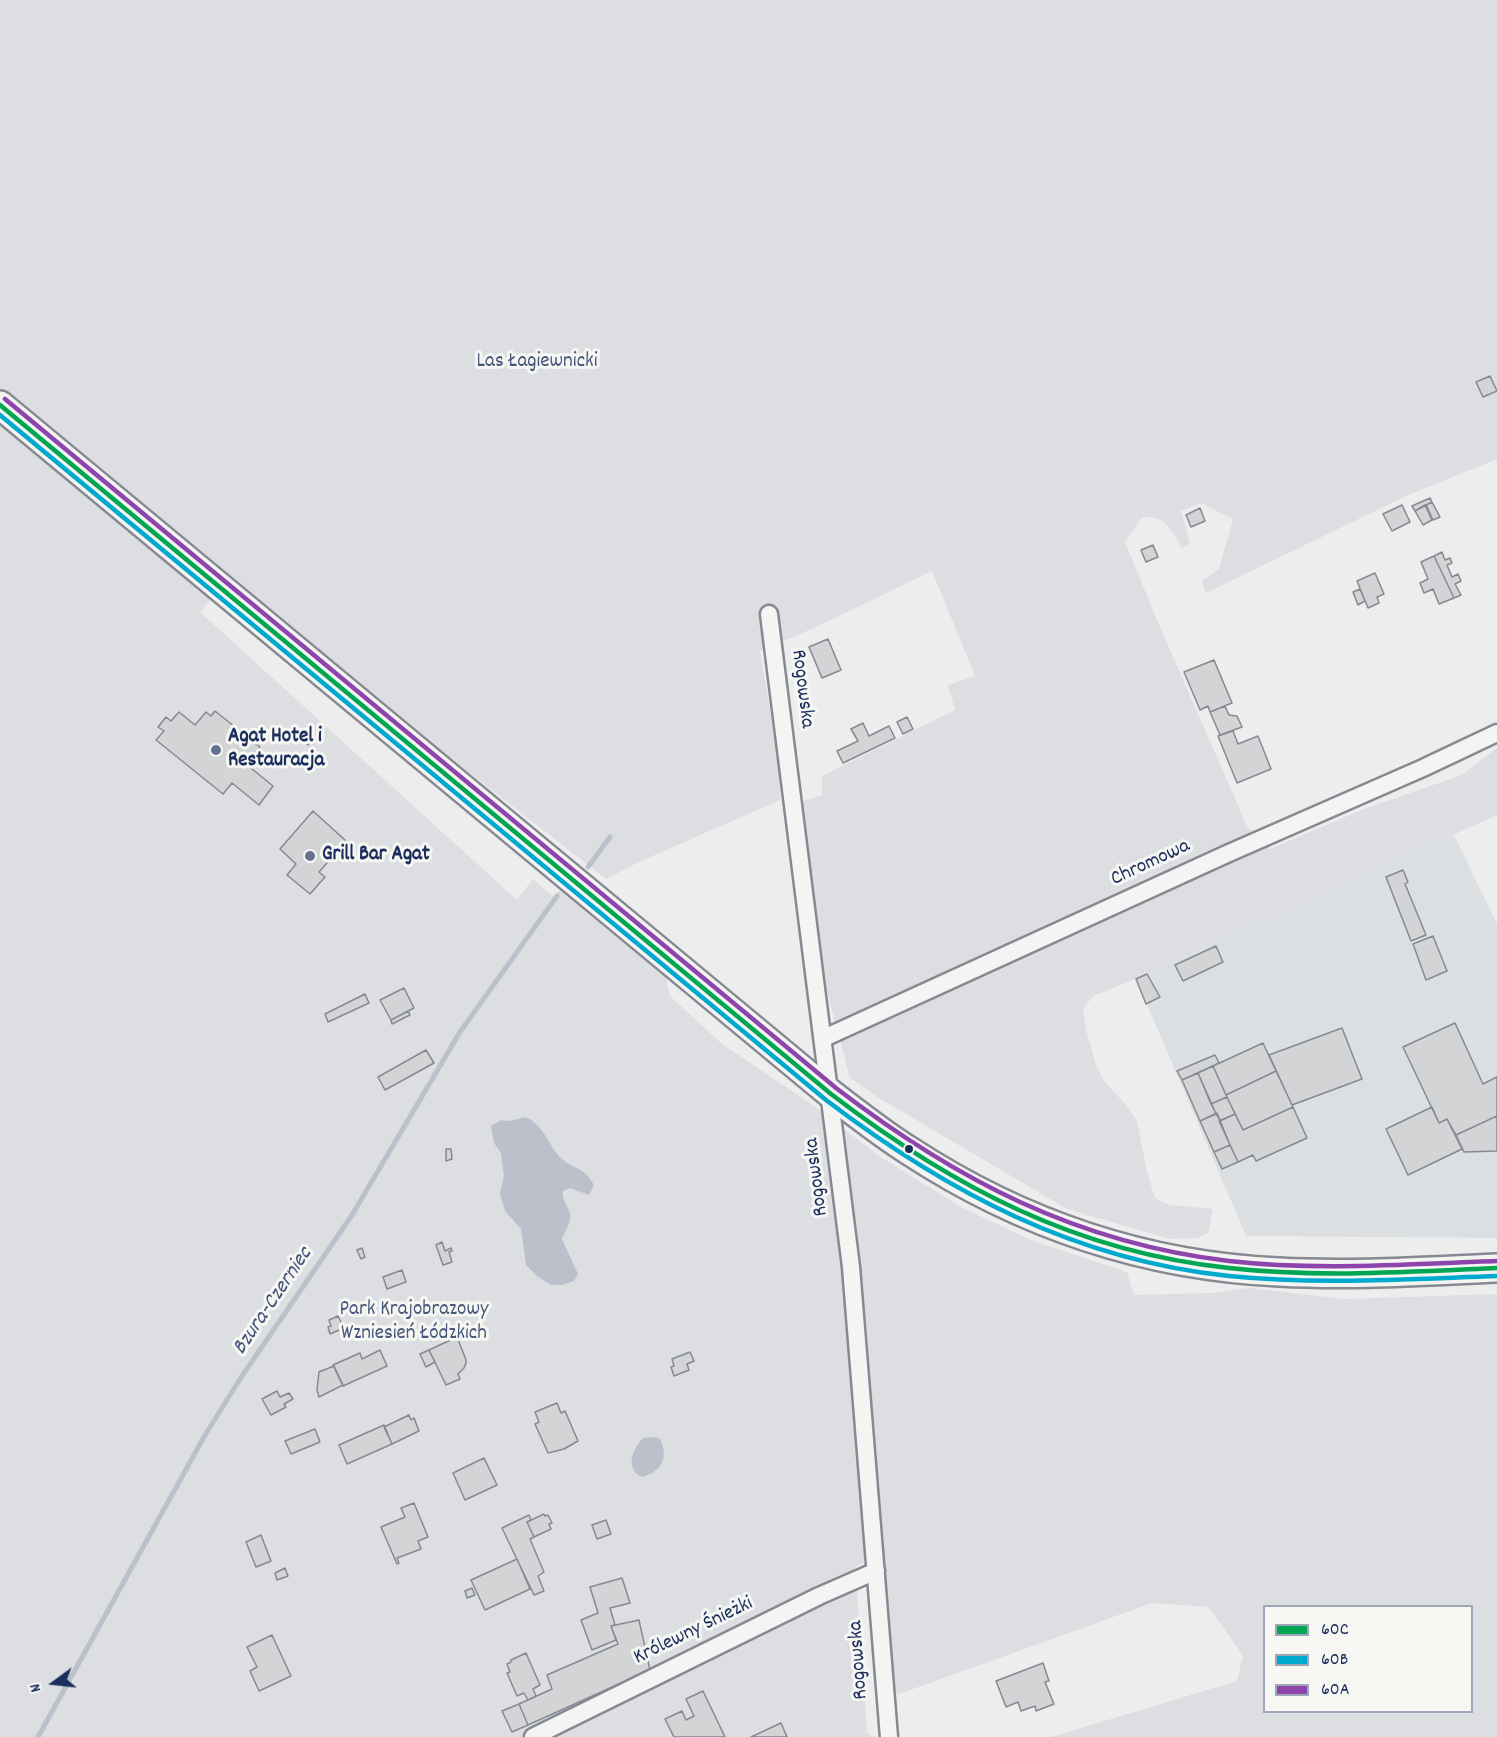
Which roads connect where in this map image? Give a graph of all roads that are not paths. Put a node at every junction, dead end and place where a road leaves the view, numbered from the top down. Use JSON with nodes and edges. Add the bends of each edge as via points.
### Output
{"nodes":[{"id":1,"x":0,"y":405,"type":"edge"},
{"id":2,"x":769,"y":614,"type":"dead end"},
{"id":3,"x":1497,"y":733,"type":"edge"},
{"id":4,"x":824,"y":1038,"type":"junction"},
{"id":5,"x":831,"y":1094,"type":"junction"},
{"id":6,"x":1497,"y":1268,"type":"edge"},
{"id":7,"x":876,"y":1571,"type":"junction"},
{"id":8,"x":533,"y":1737,"type":"edge"},
{"id":9,"x":889,"y":1737,"type":"edge"}],
"edges":[{"from":1,"to":5,"type":"main road"},
{"from":2,"to":4,"type":"street","name":"Rogowska"},
{"from":3,"to":4,"type":"street","name":"Chromowa"},
{"from":4,"to":5,"type":"street","name":"Rogowska"},
{"from":5,"to":6,"type":"main road","via":[[908,1151],[969,1187],[1033,1218],[1106,1244],[1181,1262],[1276,1272]]},
{"from":5,"to":7,"type":"street","name":"Rogowska","via":[[851,1267]]},
{"from":7,"to":8,"type":"street","name":"Królewny Śnieżki"},
{"from":7,"to":9,"type":"street","name":"Rogowska"}]}
